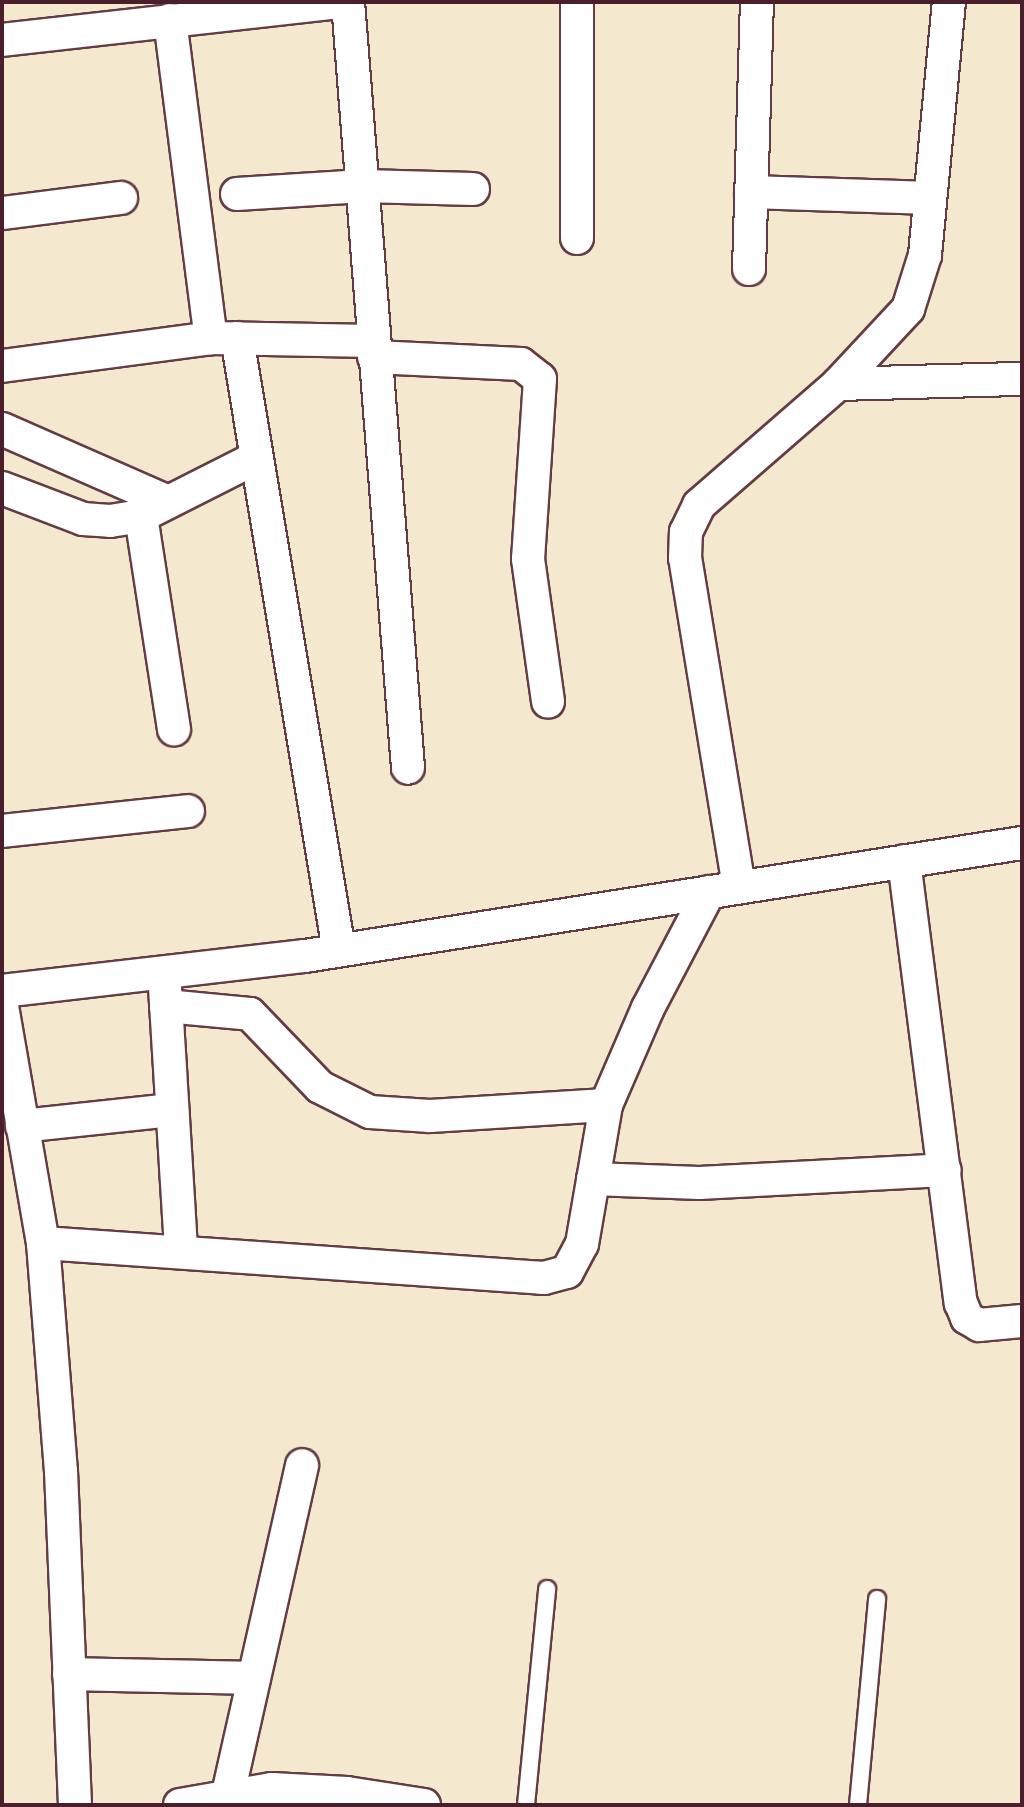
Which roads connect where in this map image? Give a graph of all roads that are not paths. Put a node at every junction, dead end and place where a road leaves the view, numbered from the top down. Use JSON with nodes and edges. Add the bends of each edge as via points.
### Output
{"nodes":[{"id":1,"x":341,"y":2,"type":"edge"},
{"id":2,"x":348,"y":2,"type":"edge"},
{"id":3,"x":577,"y":2,"type":"edge"},
{"id":4,"x":757,"y":2,"type":"edge"},
{"id":5,"x":949,"y":2,"type":"edge"},
{"id":6,"x":124,"y":14,"type":"edge"},
{"id":7,"x":170,"y":20,"type":"junction"},
{"id":8,"x":2,"y":40,"type":"edge"},
{"id":9,"x":363,"y":186,"type":"junction"},
{"id":10,"x":473,"y":189,"type":"dead end"},
{"id":11,"x":751,"y":192,"type":"junction"},
{"id":12,"x":237,"y":194,"type":"dead end"},
{"id":13,"x":121,"y":198,"type":"dead end"},
{"id":14,"x":930,"y":198,"type":"junction"},
{"id":15,"x":2,"y":213,"type":"edge"},
{"id":16,"x":577,"y":238,"type":"dead end"},
{"id":17,"x":749,"y":269,"type":"dead end"},
{"id":18,"x":224,"y":338,"type":"junction"},
{"id":19,"x":374,"y":349,"type":"junction"},
{"id":20,"x":2,"y":366,"type":"edge"},
{"id":21,"x":1022,"y":379,"type":"edge"},
{"id":22,"x":838,"y":384,"type":"junction"},
{"id":23,"x":2,"y":429,"type":"edge"},
{"id":24,"x":256,"y":458,"type":"junction"},
{"id":25,"x":2,"y":488,"type":"edge"},
{"id":26,"x":153,"y":508,"type":"junction"},
{"id":27,"x":548,"y":702,"type":"dead end"},
{"id":28,"x":174,"y":729,"type":"dead end"},
{"id":29,"x":408,"y":768,"type":"dead end"},
{"id":30,"x":188,"y":811,"type":"dead end"},
{"id":31,"x":2,"y":831,"type":"edge"},
{"id":32,"x":1022,"y":843,"type":"edge"},
{"id":33,"x":904,"y":861,"type":"junction"},
{"id":34,"x":724,"y":890,"type":"junction"},
{"id":35,"x":339,"y":950,"type":"junction"},
{"id":36,"x":165,"y":972,"type":"junction"},
{"id":37,"x":2,"y":991,"type":"edge"},
{"id":38,"x":2,"y":1006,"type":"edge"},
{"id":39,"x":166,"y":1006,"type":"junction"},
{"id":40,"x":606,"y":1105,"type":"junction"},
{"id":41,"x":172,"y":1110,"type":"junction"},
{"id":42,"x":22,"y":1126,"type":"junction"},
{"id":43,"x":945,"y":1170,"type":"junction"},
{"id":44,"x":593,"y":1179,"type":"junction"},
{"id":45,"x":43,"y":1243,"type":"junction"},
{"id":46,"x":181,"y":1251,"type":"junction"},
{"id":47,"x":1022,"y":1321,"type":"edge"},
{"id":48,"x":302,"y":1465,"type":"dead end"},
{"id":49,"x":547,"y":1589,"type":"dead end"},
{"id":50,"x":877,"y":1599,"type":"dead end"},
{"id":51,"x":69,"y":1674,"type":"junction"},
{"id":52,"x":254,"y":1678,"type":"junction"},
{"id":53,"x":228,"y":1794,"type":"junction"},
{"id":54,"x":75,"y":1805,"type":"edge"},
{"id":55,"x":180,"y":1805,"type":"edge"},
{"id":56,"x":424,"y":1805,"type":"edge"},
{"id":57,"x":526,"y":1805,"type":"edge"},
{"id":58,"x":858,"y":1805,"type":"edge"}],
"edges":[{"from":1,"to":7,"type":"street"},
{"from":2,"to":9,"type":"street"},
{"from":3,"to":16,"type":"street"},
{"from":4,"to":11,"type":"street"},
{"from":5,"to":14,"type":"street"},
{"from":6,"to":7,"type":"street"},
{"from":6,"to":8,"type":"street"},
{"from":7,"to":18,"type":"street"},
{"from":9,"to":10,"type":"street"},
{"from":9,"to":12,"type":"street"},
{"from":9,"to":19,"type":"street"},
{"from":11,"to":14,"type":"street"},
{"from":11,"to":17,"type":"street"},
{"from":13,"to":15,"type":"street"},
{"from":14,"to":22,"type":"street","via":[[925,255],[908,309]]},
{"from":18,"to":19,"type":"street"},
{"from":18,"to":20,"type":"street"},
{"from":18,"to":24,"type":"street"},
{"from":19,"to":27,"type":"street","via":[[521,364],[540,379],[528,559]]},
{"from":19,"to":29,"type":"street"},
{"from":21,"to":22,"type":"street"},
{"from":22,"to":34,"type":"street","via":[[715,489],[699,505],[686,532]]},
{"from":23,"to":26,"type":"street"},
{"from":24,"to":26,"type":"street"},
{"from":24,"to":35,"type":"street"},
{"from":25,"to":26,"type":"street","via":[[83,519]]},
{"from":26,"to":28,"type":"street"},
{"from":30,"to":31,"type":"street"},
{"from":32,"to":33,"type":"street"},
{"from":33,"to":34,"type":"street"},
{"from":33,"to":43,"type":"street"},
{"from":34,"to":35,"type":"street"},
{"from":34,"to":40,"type":"street","via":[[648,1008]]},
{"from":35,"to":36,"type":"street"},
{"from":36,"to":37,"type":"street"},
{"from":36,"to":39,"type":"street"},
{"from":38,"to":42,"type":"street"},
{"from":39,"to":40,"type":"street","via":[[250,1014],[320,1087],[370,1112],[430,1116]]},
{"from":39,"to":41,"type":"street"},
{"from":40,"to":44,"type":"street"},
{"from":41,"to":42,"type":"street"},
{"from":41,"to":46,"type":"street"},
{"from":42,"to":45,"type":"street"},
{"from":43,"to":44,"type":"street","via":[[699,1183]]},
{"from":43,"to":47,"type":"street","via":[[964,1312],[979,1325]]},
{"from":44,"to":46,"type":"street","via":[[577,1261],[557,1277],[349,1267]]},
{"from":45,"to":46,"type":"street"},
{"from":45,"to":51,"type":"street"},
{"from":48,"to":52,"type":"street"},
{"from":49,"to":57,"type":"lane"},
{"from":50,"to":58,"type":"lane"},
{"from":51,"to":52,"type":"street"},
{"from":51,"to":54,"type":"street"},
{"from":52,"to":53,"type":"street"},
{"from":53,"to":55,"type":"street"},
{"from":53,"to":56,"type":"street","via":[[302,1790]]}]}
